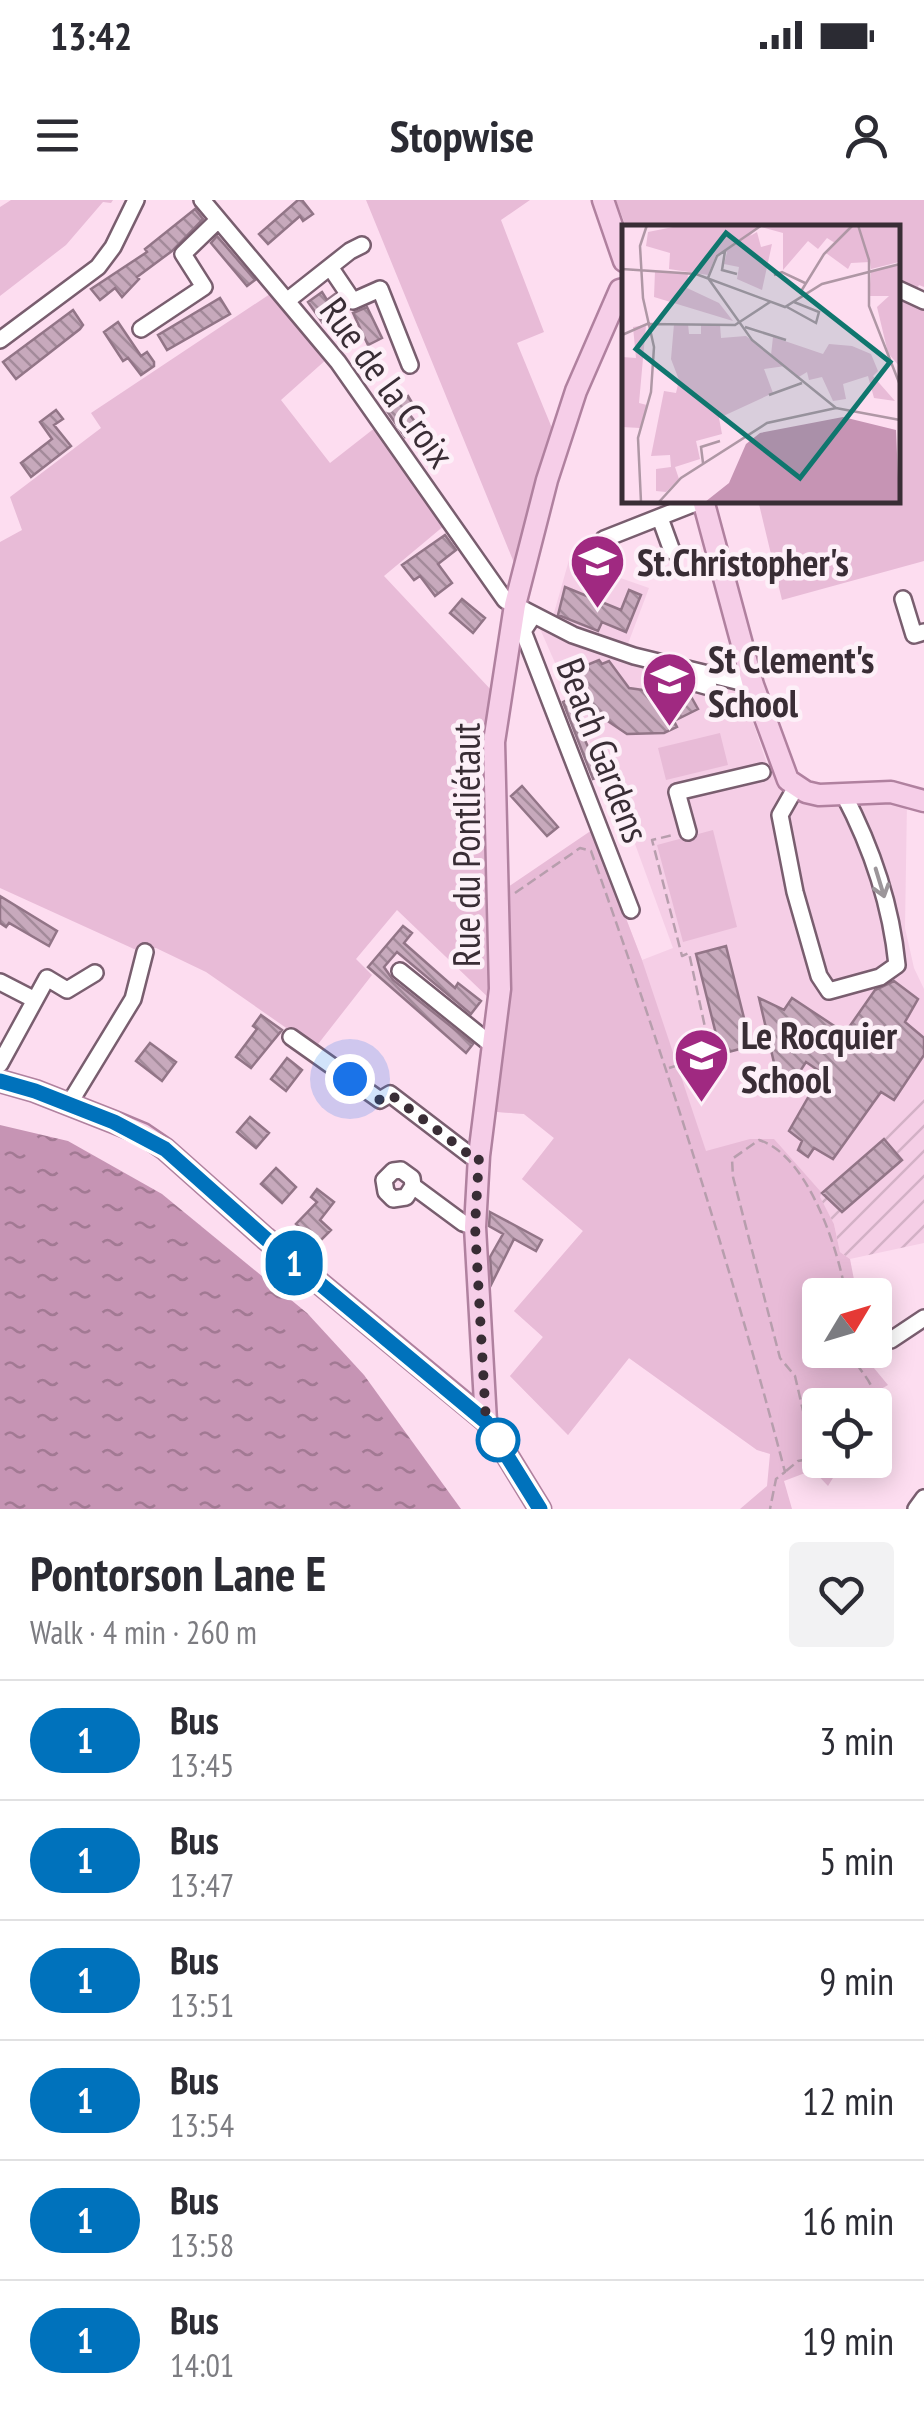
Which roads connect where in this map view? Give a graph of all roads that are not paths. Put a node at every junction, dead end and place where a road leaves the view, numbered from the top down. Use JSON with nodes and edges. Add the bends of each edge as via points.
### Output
{"nodes":[{"id":1,"x":136,"y":200,"type":"edge"},
{"id":2,"x":202,"y":200,"type":"edge"},
{"id":3,"x":602,"y":200,"type":"edge"},
{"id":4,"x":218,"y":220,"type":"junction"},
{"id":5,"x":362,"y":245,"type":"dead end"},
{"id":6,"x":622,"y":256,"type":"edge"},
{"id":7,"x":330,"y":267,"type":"junction"},
{"id":8,"x":622,"y":290,"type":"edge"},
{"id":9,"x":899,"y":290,"type":"edge"},
{"id":10,"x":288,"y":300,"type":"junction"},
{"id":11,"x":924,"y":302,"type":"edge"},
{"id":12,"x":141,"y":329,"type":"dead end"},
{"id":13,"x":0,"y":340,"type":"edge"},
{"id":14,"x":410,"y":366,"type":"dead end"},
{"id":15,"x":698,"y":502,"type":"edge"},
{"id":16,"x":704,"y":502,"type":"edge"},
{"id":17,"x":660,"y":518,"type":"junction"},
{"id":18,"x":604,"y":540,"type":"dead end"},
{"id":19,"x":672,"y":551,"type":"dead end"},
{"id":20,"x":903,"y":598,"type":"dead end"},
{"id":21,"x":524,"y":610,"type":"junction"},
{"id":22,"x":924,"y":632,"type":"edge"},
{"id":23,"x":572,"y":635,"type":"junction"},
{"id":24,"x":754,"y":685,"type":"junction"},
{"id":25,"x":709,"y":687,"type":"dead end"},
{"id":26,"x":762,"y":772,"type":"dead end"},
{"id":27,"x":796,"y":787,"type":"junction"},
{"id":28,"x":868,"y":791,"type":"junction"},
{"id":29,"x":843,"y":793,"type":"junction"},
{"id":30,"x":922,"y":797,"type":"edge"},
{"id":31,"x":858,"y":820,"type":"junction"},
{"id":32,"x":688,"y":832,"type":"road end"},
{"id":33,"x":630,"y":910,"type":"dead end"},
{"id":34,"x":145,"y":952,"type":"dead end"},
{"id":35,"x":400,"y":971,"type":"dead end"},
{"id":36,"x":95,"y":972,"type":"dead end"},
{"id":37,"x":0,"y":982,"type":"edge"},
{"id":38,"x":34,"y":1000,"type":"junction"},
{"id":39,"x":0,"y":1024,"type":"edge"},
{"id":40,"x":18,"y":1032,"type":"junction"},
{"id":41,"x":291,"y":1038,"type":"dead end"},
{"id":42,"x":493,"y":1046,"type":"junction"},
{"id":43,"x":0,"y":1064,"type":"edge"},
{"id":44,"x":0,"y":1082,"type":"edge"},
{"id":45,"x":69,"y":1104,"type":"junction"},
{"id":46,"x":479,"y":1156,"type":"junction"},
{"id":47,"x":414,"y":1186,"type":"dead end"},
{"id":48,"x":475,"y":1226,"type":"junction"},
{"id":49,"x":924,"y":1318,"type":"edge"},
{"id":50,"x":892,"y":1339,"type":"edge"},
{"id":51,"x":486,"y":1422,"type":"junction"},
{"id":52,"x":924,"y":1498,"type":"edge"},
{"id":53,"x":540,"y":1509,"type":"edge"},
{"id":54,"x":916,"y":1509,"type":"edge"}],
"edges":[{"from":1,"to":13,"type":"street","via":[[98,267]]},
{"from":2,"to":4,"type":"street","name":"Rue de la Croix"},
{"from":3,"to":6,"type":"main road"},
{"from":4,"to":10,"type":"street","name":"Rue de la Croix"},
{"from":4,"to":12,"type":"street","via":[[183,254],[204,286]]},
{"from":5,"to":7,"type":"street"},
{"from":7,"to":10,"type":"street"},
{"from":7,"to":14,"type":"street","via":[[353,302],[380,289]]},
{"from":8,"to":21,"type":"main road","name":"Rue du Pontliétaut","via":[[576,391],[547,480]]},
{"from":9,"to":11,"type":"street"},
{"from":10,"to":21,"type":"street","name":"Rue de la Croix","via":[[505,600]]},
{"from":15,"to":17,"type":"street"},
{"from":16,"to":24,"type":"main road"},
{"from":17,"to":18,"type":"street"},
{"from":17,"to":19,"type":"street"},
{"from":20,"to":22,"type":"street","via":[[914,636]]},
{"from":21,"to":23,"type":"street"},
{"from":21,"to":33,"type":"street","name":"Beach Gardens","via":[[523,632]]},
{"from":21,"to":42,"type":"main road","name":"Rue du Pontliétaut","via":[[494,742],[500,989]]},
{"from":23,"to":24,"type":"street"},
{"from":23,"to":25,"type":"street","via":[[572,644]]},
{"from":24,"to":27,"type":"main road","via":[[780,763]]},
{"from":26,"to":32,"type":"street","via":[[677,792]]},
{"from":27,"to":29,"type":"main road"},
{"from":31,"to":27,"type":"street","one_way":true,"via":[[886,904],[897,965],[829,991],[819,976],[784,840],[780,814]]},
{"from":28,"to":29,"type":"main road"},
{"from":28,"to":30,"type":"main road"},
{"from":28,"to":31,"type":"street"},
{"from":29,"to":31,"type":"street"},
{"from":34,"to":45,"type":"street","via":[[133,999]]},
{"from":35,"to":42,"type":"street"},
{"from":36,"to":38,"type":"street","via":[[68,990],[46,978]]},
{"from":37,"to":38,"type":"street"},
{"from":38,"to":40,"type":"street"},
{"from":39,"to":40,"type":"street"},
{"from":40,"to":43,"type":"street"},
{"from":41,"to":46,"type":"street","via":[[380,1100],[390,1094]]},
{"from":42,"to":46,"type":"main road","name":"Rue du Pontliétaut"},
{"from":44,"to":45,"type":"main road"},
{"from":45,"to":51,"type":"main road","via":[[165,1149]]},
{"from":46,"to":48,"type":"main road","name":"Rue du Pontliétaut"},
{"from":47,"to":48,"type":"street"},
{"from":48,"to":51,"type":"main road","name":"Rue du Pontliétaut"},
{"from":49,"to":50,"type":"street"},
{"from":51,"to":53,"type":"main road"},
{"from":52,"to":54,"type":"street"}]}
